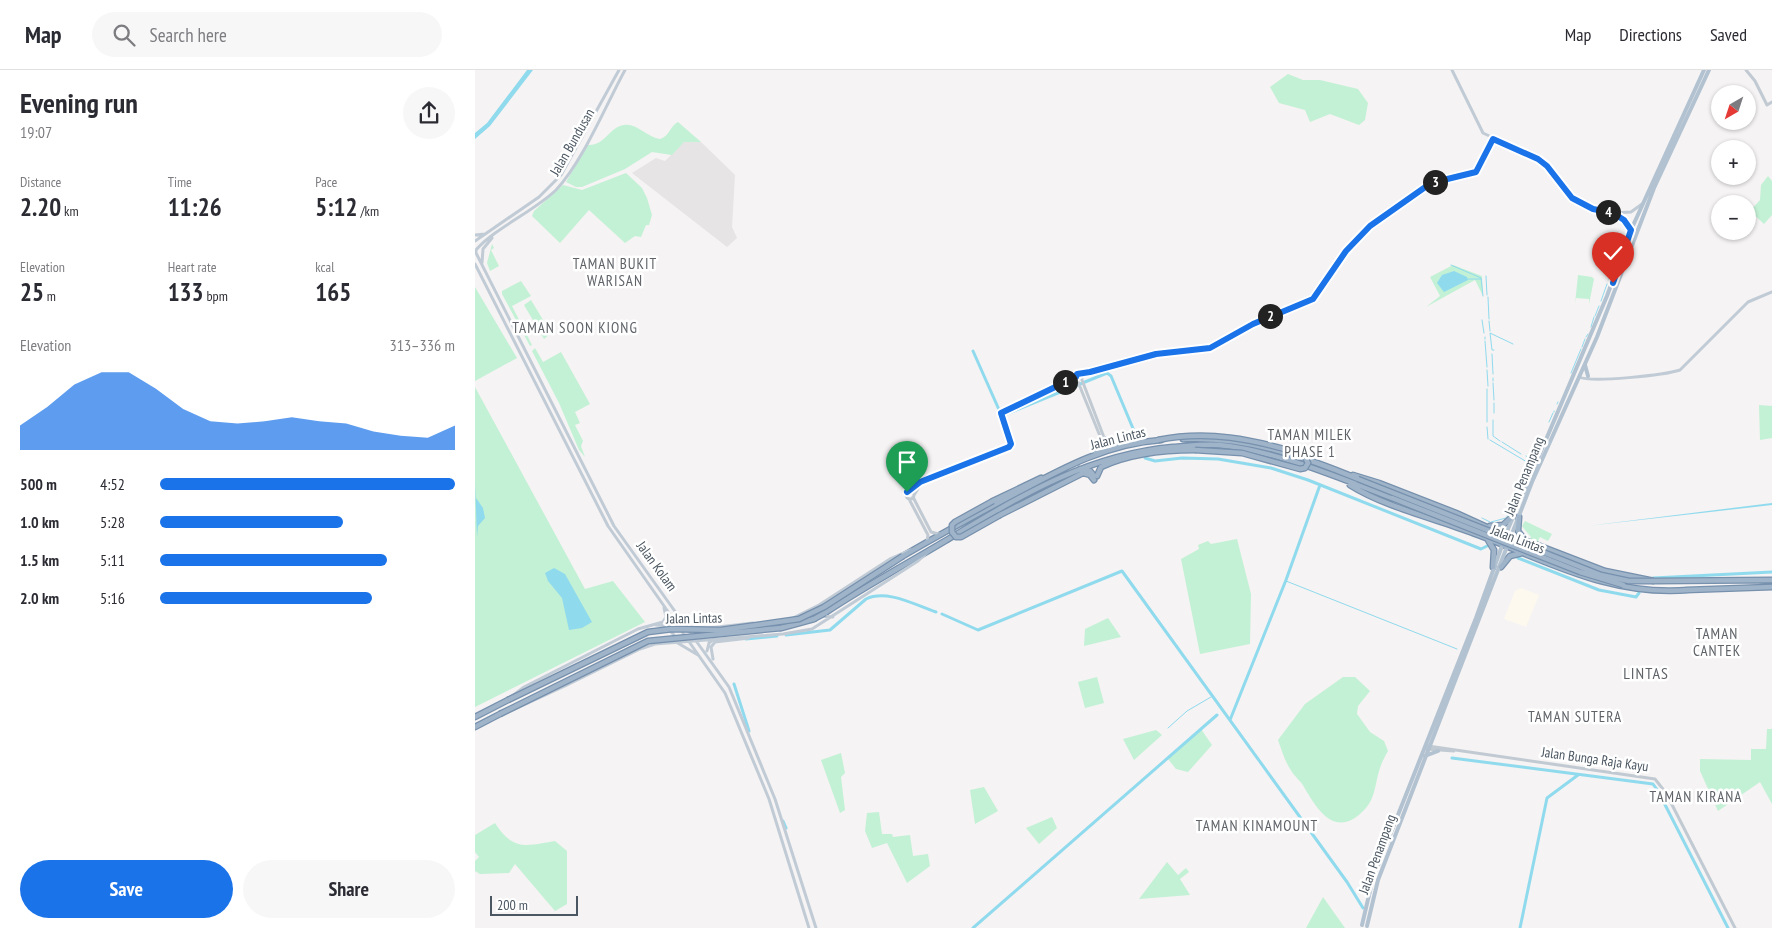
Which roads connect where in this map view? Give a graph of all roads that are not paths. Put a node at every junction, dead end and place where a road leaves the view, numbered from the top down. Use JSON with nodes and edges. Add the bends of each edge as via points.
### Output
{"nodes":[{"id":1,"x":619,"y":70,"type":"edge"},
{"id":2,"x":625,"y":70,"type":"edge"},
{"id":3,"x":1452,"y":70,"type":"edge"},
{"id":4,"x":1704,"y":70,"type":"edge"},
{"id":5,"x":1709,"y":70,"type":"edge"},
{"id":6,"x":1746,"y":70,"type":"edge"},
{"id":7,"x":1772,"y":102,"type":"edge"},
{"id":8,"x":1493,"y":139,"type":"junction"},
{"id":9,"x":1677,"y":140,"type":"junction"},
{"id":10,"x":1671,"y":141,"type":"junction"},
{"id":11,"x":1642,"y":204,"type":"junction"},
{"id":12,"x":1613,"y":213,"type":"junction"},
{"id":13,"x":1627,"y":213,"type":"junction"},
{"id":14,"x":1624,"y":220,"type":"junction"},
{"id":15,"x":1638,"y":229,"type":"junction"},
{"id":16,"x":493,"y":230,"type":"junction"},
{"id":17,"x":1631,"y":230,"type":"junction"},
{"id":18,"x":475,"y":235,"type":"edge"},
{"id":19,"x":494,"y":235,"type":"junction"},
{"id":20,"x":475,"y":242,"type":"edge"},
{"id":21,"x":475,"y":249,"type":"edge"},
{"id":22,"x":476,"y":266,"type":"edge"},
{"id":23,"x":486,"y":272,"type":"junction"},
{"id":24,"x":1772,"y":292,"type":"edge"},
{"id":25,"x":1585,"y":363,"type":"junction"},
{"id":26,"x":1576,"y":369,"type":"junction"},
{"id":27,"x":1579,"y":376,"type":"junction"},
{"id":28,"x":1588,"y":376,"type":"junction"},
{"id":29,"x":1599,"y":378,"type":"junction"},
{"id":30,"x":1081,"y":380,"type":"junction"},
{"id":31,"x":1570,"y":382,"type":"junction"},
{"id":32,"x":559,"y":415,"type":"junction"},
{"id":33,"x":555,"y":422,"type":"junction"},
{"id":34,"x":1158,"y":440,"type":"junction"},
{"id":35,"x":1103,"y":441,"type":"junction"},
{"id":36,"x":1124,"y":447,"type":"junction"},
{"id":37,"x":1177,"y":447,"type":"junction"},
{"id":38,"x":1193,"y":450,"type":"junction"},
{"id":39,"x":1132,"y":453,"type":"junction"},
{"id":40,"x":1095,"y":454,"type":"junction"},
{"id":41,"x":1075,"y":470,"type":"junction"},
{"id":42,"x":1067,"y":474,"type":"junction"},
{"id":43,"x":1347,"y":474,"type":"junction"},
{"id":44,"x":1044,"y":477,"type":"junction"},
{"id":45,"x":1096,"y":478,"type":"junction"},
{"id":46,"x":923,"y":482,"type":"junction"},
{"id":47,"x":1345,"y":482,"type":"junction"},
{"id":48,"x":909,"y":491,"type":"junction"},
{"id":49,"x":1043,"y":492,"type":"junction"},
{"id":50,"x":913,"y":496,"type":"junction"},
{"id":51,"x":909,"y":499,"type":"junction"},
{"id":52,"x":1516,"y":516,"type":"junction"},
{"id":53,"x":1479,"y":522,"type":"junction"},
{"id":54,"x":1491,"y":528,"type":"junction"},
{"id":55,"x":939,"y":534,"type":"junction"},
{"id":56,"x":1505,"y":536,"type":"junction"},
{"id":57,"x":1511,"y":538,"type":"junction"},
{"id":58,"x":1487,"y":539,"type":"junction"},
{"id":59,"x":1527,"y":540,"type":"junction"},
{"id":60,"x":926,"y":542,"type":"junction"},
{"id":61,"x":1502,"y":544,"type":"junction"},
{"id":62,"x":1509,"y":546,"type":"junction"},
{"id":63,"x":930,"y":549,"type":"junction"},
{"id":64,"x":914,"y":550,"type":"junction"},
{"id":65,"x":1524,"y":552,"type":"junction"},
{"id":66,"x":1493,"y":567,"type":"junction"},
{"id":67,"x":1501,"y":567,"type":"junction"},
{"id":68,"x":1771,"y":579,"type":"edge"},
{"id":69,"x":1656,"y":582,"type":"junction"},
{"id":70,"x":1771,"y":587,"type":"edge"},
{"id":71,"x":1637,"y":588,"type":"junction"},
{"id":72,"x":826,"y":600,"type":"junction"},
{"id":73,"x":660,"y":601,"type":"junction"},
{"id":74,"x":671,"y":604,"type":"junction"},
{"id":75,"x":671,"y":615,"type":"junction"},
{"id":76,"x":1481,"y":615,"type":"junction"},
{"id":77,"x":833,"y":617,"type":"junction"},
{"id":78,"x":1476,"y":618,"type":"junction"},
{"id":79,"x":656,"y":625,"type":"junction"},
{"id":80,"x":662,"y":626,"type":"junction"},
{"id":81,"x":680,"y":627,"type":"junction"},
{"id":82,"x":688,"y":628,"type":"junction"},
{"id":83,"x":767,"y":635,"type":"junction"},
{"id":84,"x":715,"y":638,"type":"junction"},
{"id":85,"x":689,"y":640,"type":"junction"},
{"id":86,"x":697,"y":640,"type":"junction"},
{"id":87,"x":675,"y":642,"type":"junction"},
{"id":88,"x":661,"y":643,"type":"junction"},
{"id":89,"x":707,"y":653,"type":"junction"},
{"id":90,"x":701,"y":656,"type":"junction"},
{"id":91,"x":714,"y":662,"type":"junction"},
{"id":92,"x":1454,"y":678,"type":"junction"},
{"id":93,"x":508,"y":700,"type":"junction"},
{"id":94,"x":500,"y":714,"type":"junction"},
{"id":95,"x":475,"y":718,"type":"edge"},
{"id":96,"x":475,"y":727,"type":"edge"},
{"id":97,"x":1426,"y":748,"type":"junction"},
{"id":98,"x":1438,"y":751,"type":"junction"},
{"id":99,"x":1454,"y":751,"type":"junction"},
{"id":100,"x":1425,"y":756,"type":"junction"},
{"id":101,"x":767,"y":780,"type":"junction"},
{"id":102,"x":769,"y":799,"type":"junction"},
{"id":103,"x":788,"y":839,"type":"junction"},
{"id":104,"x":785,"y":845,"type":"junction"},
{"id":105,"x":1364,"y":926,"type":"edge"},
{"id":106,"x":809,"y":928,"type":"edge"},
{"id":107,"x":816,"y":928,"type":"edge"},
{"id":108,"x":1735,"y":928,"type":"edge"}],
"edges":[{"from":1,"to":16,"type":"main road","name":"Jalan Bundusan","via":[[561,175],[539,198]]},
{"from":2,"to":19,"type":"main road","name":"Jalan Bundusan","via":[[563,182],[545,199]]},
{"from":3,"to":8,"type":"main road","via":[[1483,133]]},
{"from":4,"to":10,"type":"main road","name":"Jalan Penampang"},
{"from":5,"to":9,"type":"main road","name":"Jalan Penampang"},
{"from":6,"to":7,"type":"street","via":[[1767,105]]},
{"from":8,"to":12,"type":"main road","via":[[1538,159],[1581,204]]},
{"from":8,"to":30,"type":"street","via":[[1476,172],[1431,183],[1370,226],[1346,251],[1313,299],[1253,324],[1210,348],[1156,354],[1090,372]]},
{"from":9,"to":10,"type":"main road"},
{"from":9,"to":15,"type":"main road","name":"Jalan Penampang"},
{"from":10,"to":11,"type":"main road","name":"Jalan Penampang"},
{"from":11,"to":13,"type":"main road"},
{"from":11,"to":17,"type":"main road","name":"Jalan Penampang"},
{"from":12,"to":13,"type":"main road"},
{"from":12,"to":14,"type":"main road"},
{"from":13,"to":14,"type":"main road"},
{"from":14,"to":17,"type":"main road"},
{"from":15,"to":17,"type":"main road"},
{"from":15,"to":25,"type":"main road","name":"Jalan Penampang"},
{"from":16,"to":18,"type":"main road"},
{"from":16,"to":20,"type":"main road","name":"Jalan Bundusan"},
{"from":17,"to":26,"type":"main road","name":"Jalan Penampang"},
{"from":19,"to":21,"type":"main road","name":"Jalan Bundusan"},
{"from":19,"to":23,"type":"main road","via":[[482,252],[481,261]]},
{"from":21,"to":23,"type":"main road","name":"Jalan Kolam"},
{"from":22,"to":33,"type":"main road","name":"Jalan Kolam"},
{"from":23,"to":32,"type":"main road","name":"Jalan Kolam"},
{"from":24,"to":29,"type":"main road","via":[[1744,306],[1680,370]]},
{"from":25,"to":27,"type":"main road","name":"Jalan Penampang"},
{"from":25,"to":28,"type":"main road"},
{"from":26,"to":27,"type":"main road"},
{"from":26,"to":31,"type":"main road","name":"Jalan Penampang"},
{"from":27,"to":28,"type":"main road"},
{"from":27,"to":29,"type":"main road","via":[[1588,380]]},
{"from":27,"to":31,"type":"main road"},
{"from":27,"to":52,"type":"main road","name":"Jalan Penampang"},
{"from":28,"to":29,"type":"main road"},
{"from":30,"to":35,"type":"street"},
{"from":30,"to":46,"type":"street","via":[[1001,413],[1011,444],[1009,447]]},
{"from":31,"to":52,"type":"main road","name":"Jalan Penampang"},
{"from":32,"to":33,"type":"main road"},
{"from":32,"to":74,"type":"main road","name":"Jalan Kolam","via":[[614,526]]},
{"from":33,"to":73,"type":"main road","name":"Jalan Kolam","via":[[605,521]]},
{"from":34,"to":36,"type":"highway","name":"Jalan Lintas"},
{"from":34,"to":38,"type":"highway","bridge":true,"via":[[1192,434],[1249,440],[1305,455],[1308,466],[1300,469],[1241,453]]},
{"from":34,"to":43,"type":"highway","name":"Jalan Lintas","via":[[1213,439],[1263,446]]},
{"from":35,"to":36,"type":"highway","via":[[1111,446]]},
{"from":35,"to":40,"type":"highway"},
{"from":36,"to":40,"type":"highway","name":"Jalan Lintas"},
{"from":37,"to":38,"type":"highway"},
{"from":37,"to":39,"type":"highway","name":"Jalan Lintas"},
{"from":37,"to":47,"type":"highway","name":"Jalan Lintas","via":[[1216,445],[1244,448],[1304,465]]},
{"from":38,"to":45,"type":"highway","via":[[1120,461],[1101,467]]},
{"from":39,"to":41,"type":"highway","name":"Jalan Lintas"},
{"from":39,"to":45,"type":"highway","via":[[1099,466]]},
{"from":40,"to":44,"type":"highway","name":"Jalan Lintas"},
{"from":41,"to":42,"type":"highway","name":"Jalan Lintas"},
{"from":41,"to":45,"type":"highway","via":[[1090,470]]},
{"from":42,"to":49,"type":"highway"},
{"from":42,"to":63,"type":"highway","name":"Jalan Lintas"},
{"from":43,"to":53,"type":"highway","name":"Jalan Lintas"},
{"from":43,"to":69,"type":"highway","name":"Jalan Lintas","bridge":true,"via":[[1592,571],[1629,581]]},
{"from":44,"to":49,"type":"highway","bridge":true,"via":[[1036,478],[955,522],[952,532],[961,537]]},
{"from":44,"to":55,"type":"highway","name":"Jalan Lintas"},
{"from":45,"to":49,"type":"highway","via":[[1083,473]]},
{"from":46,"to":48,"type":"street"},
{"from":46,"to":50,"type":"street"},
{"from":47,"to":58,"type":"highway","name":"Jalan Lintas"},
{"from":47,"to":71,"type":"highway","name":"Jalan Lintas","bridge":true,"via":[[1580,572]]},
{"from":48,"to":50,"type":"street"},
{"from":48,"to":51,"type":"street","via":[[906,494]]},
{"from":50,"to":51,"type":"street"},
{"from":50,"to":55,"type":"street","via":[[931,532]]},
{"from":51,"to":60,"type":"street","via":[[928,535]]},
{"from":52,"to":53,"type":"highway","via":[[1497,527]]},
{"from":52,"to":56,"type":"main road","name":"Jalan Penampang"},
{"from":52,"to":57,"type":"main road","name":"Jalan Penampang"},
{"from":52,"to":59,"type":"highway","via":[[1520,535]]},
{"from":53,"to":54,"type":"highway","name":"Jalan Lintas"},
{"from":54,"to":56,"type":"highway","name":"Jalan Lintas"},
{"from":54,"to":58,"type":"highway","via":[[1494,536]]},
{"from":55,"to":60,"type":"highway","name":"Jalan Lintas"},
{"from":56,"to":57,"type":"highway","name":"Jalan Lintas"},
{"from":56,"to":61,"type":"main road","name":"Jalan Penampang"},
{"from":57,"to":59,"type":"highway","name":"Jalan Lintas"},
{"from":57,"to":62,"type":"main road","name":"Jalan Penampang"},
{"from":58,"to":61,"type":"highway","name":"Jalan Lintas"},
{"from":58,"to":66,"type":"highway","via":[[1494,550]]},
{"from":59,"to":65,"type":"highway","via":[[1518,544]]},
{"from":59,"to":69,"type":"highway","name":"Jalan Lintas","bridge":true,"via":[[1587,565]]},
{"from":60,"to":64,"type":"highway","name":"Jalan Lintas"},
{"from":61,"to":62,"type":"highway","name":"Jalan Lintas"},
{"from":61,"to":66,"type":"main road","name":"Jalan Penampang"},
{"from":62,"to":65,"type":"highway","name":"Jalan Lintas"},
{"from":62,"to":67,"type":"main road","name":"Jalan Penampang"},
{"from":63,"to":77,"type":"main road","name":"Jalan Lintas","via":[[918,561]]},
{"from":63,"to":94,"type":"highway","name":"Jalan Lintas","bridge":true,"via":[[810,621],[788,628],[648,641]]},
{"from":64,"to":72,"type":"main road","name":"Jalan Lintas","via":[[890,559]]},
{"from":64,"to":93,"type":"highway","name":"Jalan Lintas","bridge":true,"via":[[824,607],[799,619],[721,630],[648,632]]},
{"from":65,"to":67,"type":"highway","via":[[1510,556]]},
{"from":65,"to":71,"type":"highway","name":"Jalan Lintas","via":[[1583,577]]},
{"from":66,"to":78,"type":"main road","name":"Jalan Penampang"},
{"from":67,"to":76,"type":"main road","name":"Jalan Penampang"},
{"from":68,"to":69,"type":"highway","name":"Jalan Lintas"},
{"from":70,"to":71,"type":"highway","name":"Jalan Lintas"},
{"from":72,"to":77,"type":"main road","via":[[819,608],[819,615]]},
{"from":72,"to":82,"type":"main road","name":"Jalan Lintas","via":[[788,620]]},
{"from":73,"to":75,"type":"main road","name":"Jalan Kolam"},
{"from":73,"to":79,"type":"main road","via":[[666,617]]},
{"from":74,"to":75,"type":"main road","via":[[675,614]]},
{"from":74,"to":82,"type":"main road","name":"Jalan Kolam"},
{"from":75,"to":81,"type":"main road","name":"Jalan Kolam"},
{"from":76,"to":78,"type":"main road"},
{"from":76,"to":92,"type":"main road","name":"Jalan Penampang"},
{"from":77,"to":83,"type":"main road","name":"Jalan Lintas","via":[[813,629]]},
{"from":78,"to":92,"type":"main road","name":"Jalan Penampang"},
{"from":79,"to":80,"type":"main road","name":"Jalan Lintas"},
{"from":79,"to":93,"type":"main road","via":[[638,629],[524,687]]},
{"from":80,"to":81,"type":"main road","name":"Jalan Lintas"},
{"from":80,"to":88,"type":"main road","via":[[674,635]]},
{"from":81,"to":82,"type":"main road","name":"Jalan Lintas"},
{"from":81,"to":85,"type":"main road","name":"Jalan Kolam"},
{"from":82,"to":86,"type":"main road","name":"Jalan Kolam"},
{"from":83,"to":84,"type":"main road","name":"Jalan Lintas"},
{"from":83,"to":91,"type":"main road","via":[[715,642],[711,650]]},
{"from":84,"to":86,"type":"main road","name":"Jalan Lintas"},
{"from":84,"to":89,"type":"main road","via":[[709,643]]},
{"from":85,"to":86,"type":"main road","name":"Jalan Lintas"},
{"from":85,"to":87,"type":"main road","name":"Jalan Lintas"},
{"from":85,"to":90,"type":"main road","name":"Jalan Kolam"},
{"from":86,"to":89,"type":"main road","name":"Jalan Kolam"},
{"from":87,"to":88,"type":"main road","name":"Jalan Lintas"},
{"from":87,"to":90,"type":"main road"},
{"from":88,"to":94,"type":"main road","name":"Jalan Lintas","via":[[640,649]]},
{"from":89,"to":91,"type":"main road","name":"Jalan Kolam"},
{"from":90,"to":102,"type":"main road","name":"Jalan Kolam","via":[[725,693]]},
{"from":91,"to":101,"type":"main road","name":"Jalan Kolam","via":[[734,697]]},
{"from":92,"to":97,"type":"main road","name":"Jalan Penampang"},
{"from":93,"to":95,"type":"highway","name":"Jalan Lintas"},
{"from":94,"to":96,"type":"highway","name":"Jalan Lintas"},
{"from":97,"to":98,"type":"street","name":"Jalan Bunga Raja Kayu"},
{"from":97,"to":99,"type":"street","name":"Jalan Bunga Raja Kayu"},
{"from":97,"to":100,"type":"main road","name":"Jalan Penampang"},
{"from":97,"to":105,"type":"main road","name":"Jalan Penampang","via":[[1373,878]]},
{"from":98,"to":99,"type":"street","name":"Jalan Bunga Raja Kayu"},
{"from":98,"to":100,"type":"main road"},
{"from":99,"to":108,"type":"street","name":"Jalan Bunga Raja Kayu","via":[[1648,777],[1661,784]]},
{"from":100,"to":105,"type":"main road","name":"Jalan Penampang"},
{"from":101,"to":102,"type":"main road","via":[[772,796]]},
{"from":101,"to":103,"type":"main road","name":"Jalan Kolam"},
{"from":102,"to":104,"type":"main road","name":"Jalan Kolam"},
{"from":103,"to":104,"type":"main road"},
{"from":103,"to":107,"type":"main road","name":"Jalan Kolam"},
{"from":104,"to":106,"type":"main road","name":"Jalan Kolam"}]}
